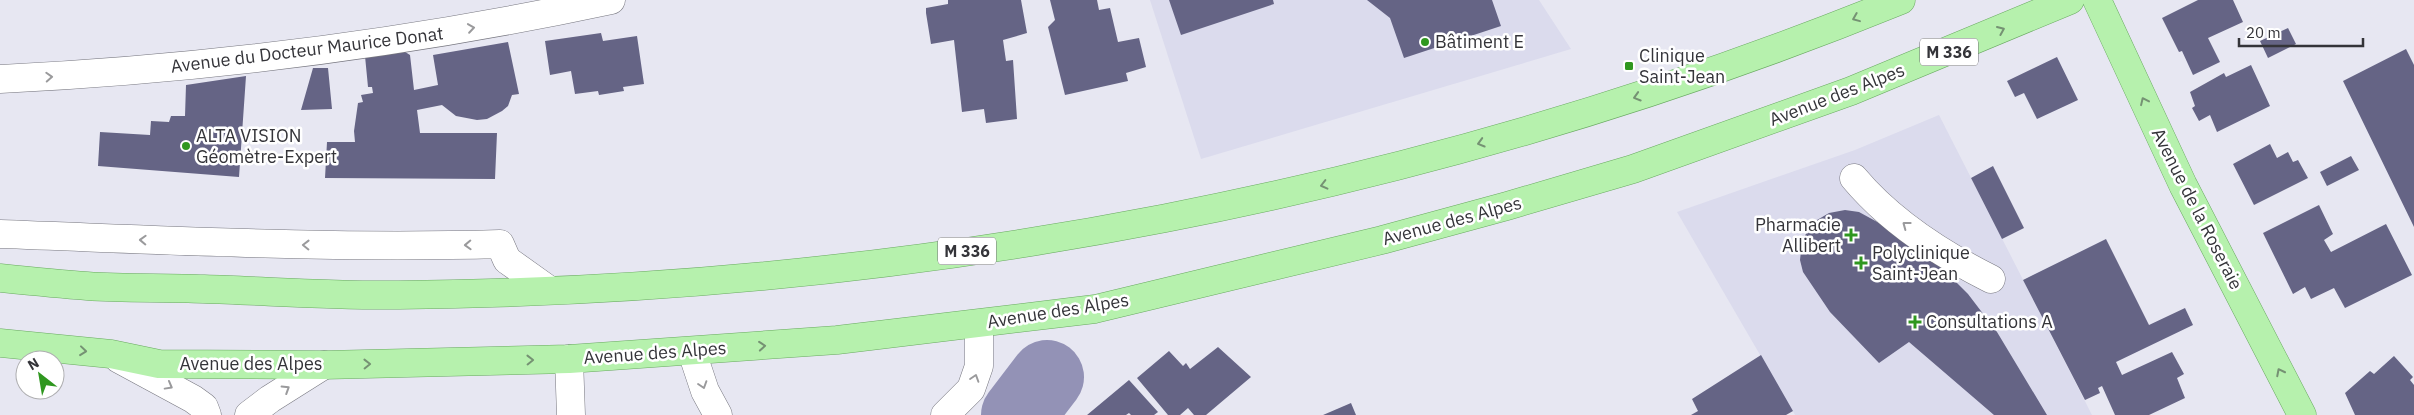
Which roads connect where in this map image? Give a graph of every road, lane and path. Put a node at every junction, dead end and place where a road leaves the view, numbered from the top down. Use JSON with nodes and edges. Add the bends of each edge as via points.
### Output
{"nodes":[{"id":1,"x":611,"y":0,"type":"edge"},
{"id":2,"x":1901,"y":0,"type":"edge"},
{"id":3,"x":2070,"y":0,"type":"edge"},
{"id":4,"x":2097,"y":0,"type":"edge"},
{"id":5,"x":0,"y":79,"type":"edge"},
{"id":6,"x":1854,"y":178,"type":"dead end"},
{"id":7,"x":0,"y":234,"type":"edge"},
{"id":8,"x":0,"y":278,"type":"edge"},
{"id":9,"x":1991,"y":279,"type":"dead end"},
{"id":10,"x":549,"y":290,"type":"junction"},
{"id":11,"x":979,"y":324,"type":"junction"},
{"id":12,"x":0,"y":343,"type":"edge"},
{"id":13,"x":692,"y":352,"type":"junction"},
{"id":14,"x":111,"y":354,"type":"junction"},
{"id":15,"x":569,"y":359,"type":"junction"},
{"id":16,"x":324,"y":365,"type":"junction"},
{"id":17,"x":207,"y":415,"type":"edge"},
{"id":18,"x":250,"y":415,"type":"edge"},
{"id":19,"x":571,"y":415,"type":"edge"},
{"id":20,"x":718,"y":415,"type":"edge"},
{"id":21,"x":945,"y":415,"type":"edge"},
{"id":22,"x":2302,"y":415,"type":"edge"}],
"edges":[{"from":5,"to":1,"type":"street","name":"Avenue du Docteur Maurice Donat","one_way":true,"via":[[214,64],[501,24]]},
{"from":2,"to":10,"type":"main road","number":"M 336","one_way":true,"via":[[1678,84],[1547,125],[1283,195],[1103,231],[849,268]]},
{"from":11,"to":3,"type":"main road","name":"Avenue des Alpes","number":"M 336","one_way":true,"via":[[1095,309],[1271,268],[1516,204],[1633,169],[1834,97]]},
{"from":22,"to":4,"type":"main road","name":"Avenue de la Roseraie","one_way":true,"via":[[2184,185]]},
{"from":9,"to":6,"type":"street","one_way":true,"via":[[1965,266],[1873,201]]},
{"from":10,"to":7,"type":"street","one_way":true,"via":[[507,260],[500,244],[271,244]]},
{"from":8,"to":10,"type":"main road","number":"M 336","via":[[90,286],[378,295]]},
{"from":13,"to":11,"type":"main road","name":"Avenue des Alpes","number":"M 336","one_way":true},
{"from":21,"to":11,"type":"street","one_way":true,"via":[[971,389],[979,366]]},
{"from":12,"to":14,"type":"main road","name":"Avenue des Alpes","number":"M 336","one_way":true},
{"from":13,"to":15,"type":"main road","name":"Avenue des Alpes","number":"M 336"},
{"from":13,"to":20,"type":"street","one_way":true,"via":[[704,392]]},
{"from":14,"to":16,"type":"main road","name":"Avenue des Alpes","number":"M 336","via":[[159,364]]},
{"from":14,"to":17,"type":"street","one_way":true,"via":[[193,399]]},
{"from":16,"to":15,"type":"main road","name":"Avenue des Alpes","number":"M 336","one_way":true},
{"from":15,"to":19,"type":"street"},
{"from":18,"to":16,"type":"street","one_way":true}]}
